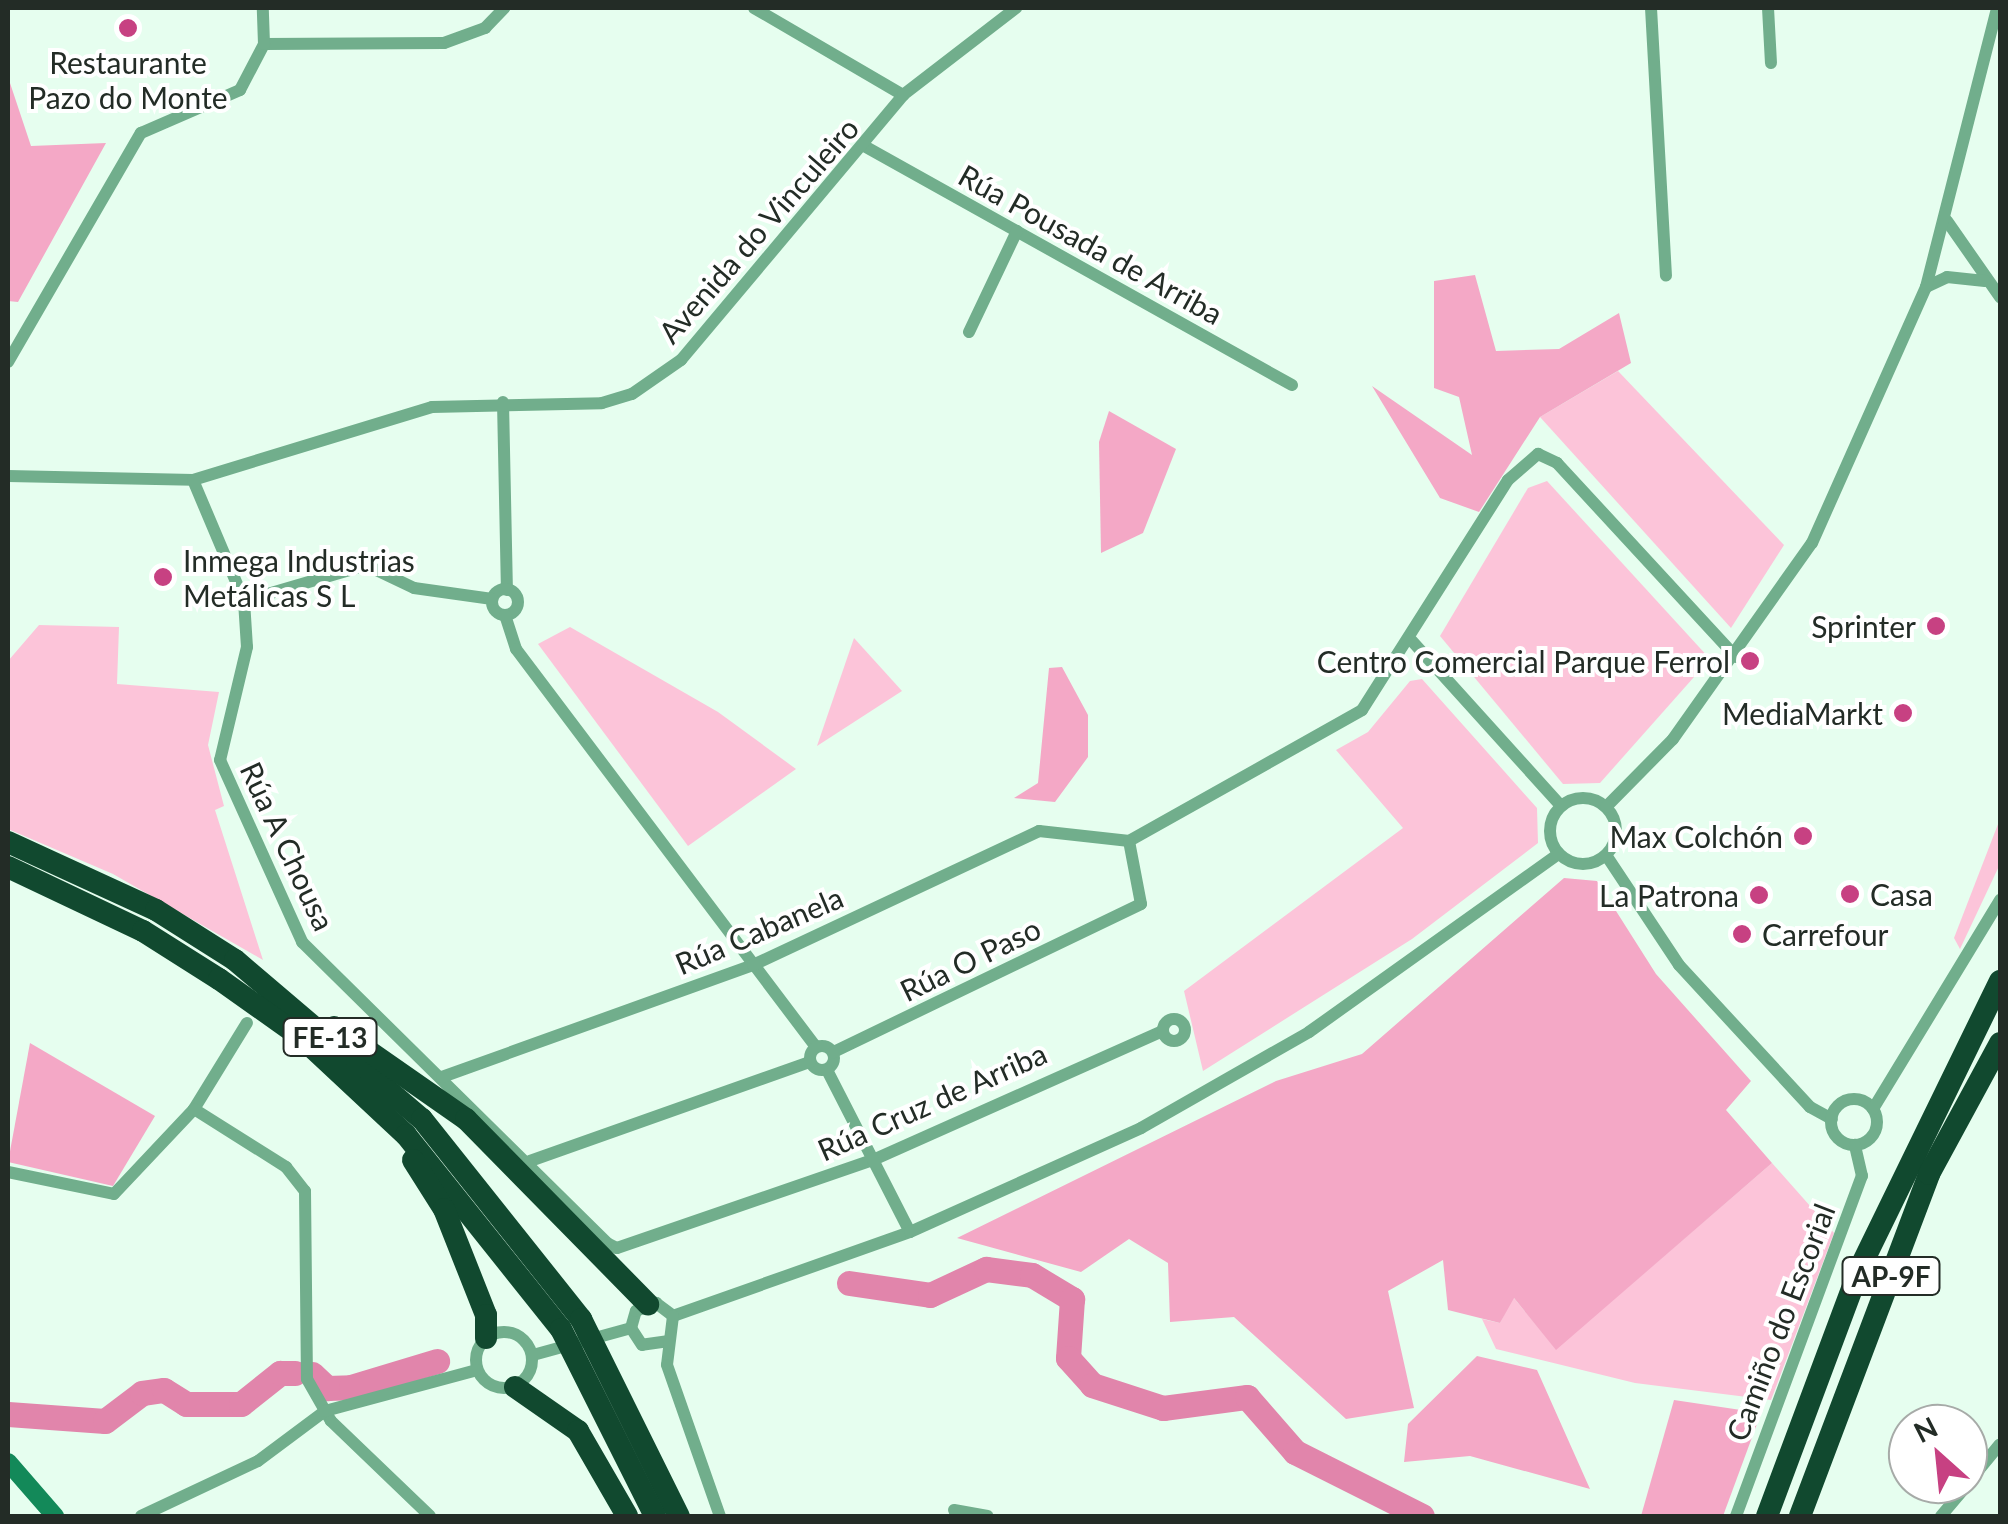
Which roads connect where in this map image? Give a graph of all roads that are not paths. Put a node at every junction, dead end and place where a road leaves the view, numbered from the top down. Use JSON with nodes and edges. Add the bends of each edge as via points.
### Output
{"nodes":[{"id":1,"x":263,"y":8,"type":"edge"},
{"id":2,"x":504,"y":8,"type":"edge"},
{"id":3,"x":754,"y":8,"type":"edge"},
{"id":4,"x":1014,"y":8,"type":"edge"},
{"id":5,"x":1651,"y":8,"type":"edge"},
{"id":6,"x":1768,"y":8,"type":"edge"},
{"id":7,"x":1998,"y":8,"type":"edge"},
{"id":8,"x":264,"y":44,"type":"junction"},
{"id":9,"x":1771,"y":63,"type":"dead end"},
{"id":10,"x":903,"y":95,"type":"junction"},
{"id":11,"x":866,"y":146,"type":"junction"},
{"id":12,"x":1946,"y":221,"type":"junction"},
{"id":13,"x":1017,"y":231,"type":"junction"},
{"id":14,"x":1937,"y":250,"type":"junction"},
{"id":15,"x":1969,"y":269,"type":"junction"},
{"id":16,"x":1666,"y":276,"type":"dead end"},
{"id":17,"x":1926,"y":287,"type":"junction"},
{"id":18,"x":2000,"y":296,"type":"edge"},
{"id":19,"x":969,"y":332,"type":"dead end"},
{"id":20,"x":8,"y":362,"type":"edge"},
{"id":21,"x":1292,"y":384,"type":"dead end"},
{"id":22,"x":503,"y":402,"type":"junction"},
{"id":23,"x":8,"y":476,"type":"edge"},
{"id":24,"x":192,"y":480,"type":"junction"},
{"id":25,"x":507,"y":590,"type":"junction"},
{"id":26,"x":492,"y":599,"type":"junction"},
{"id":27,"x":244,"y":601,"type":"junction"},
{"id":28,"x":505,"y":615,"type":"junction"},
{"id":29,"x":1412,"y":641,"type":"junction"},
{"id":30,"x":1736,"y":657,"type":"junction"},
{"id":31,"x":1561,"y":806,"type":"junction"},
{"id":32,"x":1606,"y":807,"type":"junction"},
{"id":33,"x":1129,"y":841,"type":"junction"},
{"id":34,"x":8,"y":842,"type":"edge"},
{"id":35,"x":1559,"y":854,"type":"junction"},
{"id":36,"x":1606,"y":854,"type":"junction"},
{"id":37,"x":8,"y":867,"type":"edge"},
{"id":38,"x":2000,"y":900,"type":"edge"},
{"id":39,"x":753,"y":965,"type":"junction"},
{"id":40,"x":2000,"y":981,"type":"edge"},
{"id":41,"x":304,"y":1013,"type":"junction"},
{"id":42,"x":248,"y":1023,"type":"dead end"},
{"id":43,"x":1163,"y":1031,"type":"dead end"},
{"id":44,"x":2000,"y":1044,"type":"edge"},
{"id":45,"x":816,"y":1048,"type":"junction"},
{"id":46,"x":833,"y":1052,"type":"junction"},
{"id":47,"x":810,"y":1062,"type":"junction"},
{"id":48,"x":827,"y":1070,"type":"junction"},
{"id":49,"x":341,"y":1073,"type":"junction"},
{"id":50,"x":442,"y":1076,"type":"junction"},
{"id":51,"x":194,"y":1109,"type":"junction"},
{"id":52,"x":1873,"y":1109,"type":"junction"},
{"id":53,"x":1832,"y":1119,"type":"junction"},
{"id":54,"x":1855,"y":1144,"type":"junction"},
{"id":55,"x":874,"y":1160,"type":"junction"},
{"id":56,"x":530,"y":1161,"type":"junction"},
{"id":57,"x":8,"y":1172,"type":"edge"},
{"id":58,"x":910,"y":1232,"type":"junction"},
{"id":59,"x":612,"y":1246,"type":"junction"},
{"id":60,"x":644,"y":1302,"type":"junction"},
{"id":61,"x":673,"y":1316,"type":"junction"},
{"id":62,"x":571,"y":1324,"type":"junction"},
{"id":63,"x":631,"y":1328,"type":"junction"},
{"id":64,"x":486,"y":1338,"type":"junction"},
{"id":65,"x":668,"y":1341,"type":"junction"},
{"id":66,"x":587,"y":1350,"type":"junction"},
{"id":67,"x":532,"y":1355,"type":"junction"},
{"id":68,"x":477,"y":1370,"type":"junction"},
{"id":69,"x":515,"y":1387,"type":"junction"},
{"id":70,"x":325,"y":1411,"type":"junction"},
{"id":71,"x":8,"y":1462,"type":"edge"},
{"id":72,"x":954,"y":1510,"type":"dead end"},
{"id":73,"x":56,"y":1516,"type":"edge"},
{"id":74,"x":142,"y":1516,"type":"edge"},
{"id":75,"x":430,"y":1516,"type":"edge"},
{"id":76,"x":627,"y":1516,"type":"edge"},
{"id":77,"x":655,"y":1516,"type":"edge"},
{"id":78,"x":679,"y":1516,"type":"edge"},
{"id":79,"x":720,"y":1516,"type":"edge"},
{"id":80,"x":988,"y":1516,"type":"edge"},
{"id":81,"x":1736,"y":1516,"type":"edge"},
{"id":82,"x":1768,"y":1516,"type":"edge"},
{"id":83,"x":1800,"y":1516,"type":"edge"}],
"edges":[{"from":1,"to":8,"type":"street"},
{"from":2,"to":8,"type":"street","via":[[484,28],[444,43]]},
{"from":3,"to":10,"type":"street"},
{"from":4,"to":10,"type":"street","name":"Avenida do Vinculeiro"},
{"from":5,"to":16,"type":"street"},
{"from":6,"to":9,"type":"street"},
{"from":7,"to":12,"type":"street"},
{"from":8,"to":20,"type":"street","via":[[240,90],[164,117],[116,164]]},
{"from":10,"to":11,"type":"street","name":"Avenida do Vinculeiro"},
{"from":11,"to":13,"type":"street","name":"Rúa Pousada de Arriba"},
{"from":11,"to":22,"type":"street","name":"Avenida do Vinculeiro","via":[[662,378],[602,403]]},
{"from":12,"to":14,"type":"street"},
{"from":12,"to":15,"type":"street"},
{"from":13,"to":19,"type":"street"},
{"from":13,"to":21,"type":"street","name":"Rúa Pousada de Arriba"},
{"from":14,"to":15,"type":"street","via":[[1945,269]]},
{"from":14,"to":17,"type":"street"},
{"from":15,"to":17,"type":"street"},
{"from":15,"to":18,"type":"street"},
{"from":17,"to":30,"type":"street","via":[[1812,543]]},
{"from":22,"to":24,"type":"street","name":"Avenida do Vinculeiro","via":[[432,407]]},
{"from":22,"to":25,"type":"street"},
{"from":23,"to":24,"type":"street","name":"Avenida do Vinculeiro"},
{"from":24,"to":27,"type":"street","name":"Rúa A Chousa"},
{"from":25,"to":26,"type":"street"},
{"from":25,"to":28,"type":"street","via":[[517,605]]},
{"from":26,"to":27,"type":"street","via":[[414,588],[366,564]]},
{"from":26,"to":28,"type":"street"},
{"from":27,"to":50,"type":"street","name":"Rúa A Chousa","via":[[246,648],[218,740],[225,780],[309,952]]},
{"from":28,"to":39,"type":"street","via":[[516,649]]},
{"from":29,"to":30,"type":"street","via":[[1508,480],[1538,454],[1557,463]]},
{"from":29,"to":31,"type":"street"},
{"from":29,"to":33,"type":"street","via":[[1362,710]]},
{"from":30,"to":32,"type":"street"},
{"from":31,"to":32,"type":"street","via":[[1579,798]]},
{"from":31,"to":35,"type":"street","via":[[1550,824]]},
{"from":32,"to":36,"type":"street","via":[[1616,831]]},
{"from":33,"to":39,"type":"street","name":"Rúa Cabanela","via":[[1092,831],[1039,831]]},
{"from":33,"to":46,"type":"street","name":"Rúa O Paso","via":[[1144,892],[1128,911]]},
{"from":34,"to":41,"type":"highway","number":"FE-13","via":[[156,910]]},
{"from":35,"to":36,"type":"street","via":[[1588,864]]},
{"from":35,"to":58,"type":"street","via":[[1452,936],[1212,1090]]},
{"from":36,"to":53,"type":"street","via":[[1679,965],[1810,1107]]},
{"from":37,"to":49,"type":"highway","number":"FE-13","via":[[143,930]]},
{"from":38,"to":52,"type":"street"},
{"from":39,"to":45,"type":"street"},
{"from":39,"to":50,"type":"street","name":"Rúa Cabanela"},
{"from":40,"to":82,"type":"highway","number":"AP-9F","via":[[1858,1272]]},
{"from":41,"to":60,"type":"highway","via":[[410,1072],[466,1119]]},
{"from":41,"to":62,"type":"highway","number":"FE-13","via":[[434,1132]]},
{"from":42,"to":51,"type":"street"},
{"from":43,"to":55,"type":"street","name":"Rúa Cruz de Arriba"},
{"from":44,"to":83,"type":"highway","number":"AP-9F","via":[[1929,1174]]},
{"from":45,"to":46,"type":"street"},
{"from":45,"to":47,"type":"street"},
{"from":46,"to":48,"type":"street"},
{"from":47,"to":48,"type":"street"},
{"from":47,"to":56,"type":"street"},
{"from":48,"to":55,"type":"street"},
{"from":49,"to":62,"type":"highway","number":"FE-13","via":[[464,1197]]},
{"from":49,"to":64,"type":"highway","via":[[437,1195],[486,1315]]},
{"from":50,"to":56,"type":"street","name":"Rúa A Chousa"},
{"from":51,"to":57,"type":"street","via":[[114,1194]]},
{"from":51,"to":70,"type":"street","via":[[286,1167],[306,1191],[303,1355]]},
{"from":52,"to":53,"type":"street","via":[[1851,1099]]},
{"from":52,"to":54,"type":"street","via":[[1874,1133]]},
{"from":53,"to":54,"type":"street","via":[[1838,1139]]},
{"from":54,"to":81,"type":"street","name":"Camiño do Escorial","via":[[1862,1176]]},
{"from":55,"to":58,"type":"street"},
{"from":55,"to":59,"type":"street","name":"Rúa Cruz de Arriba"},
{"from":56,"to":59,"type":"street","name":"Rúa A Chousa"},
{"from":58,"to":61,"type":"street"},
{"from":59,"to":60,"type":"street","name":"Rúa A Chousa"},
{"from":60,"to":61,"type":"street"},
{"from":60,"to":63,"type":"street"},
{"from":61,"to":65,"type":"street"},
{"from":62,"to":66,"type":"highway","number":"FE-13"},
{"from":63,"to":65,"type":"street","via":[[642,1344]]},
{"from":63,"to":67,"type":"street"},
{"from":64,"to":67,"type":"street","via":[[508,1332]]},
{"from":64,"to":68,"type":"street"},
{"from":65,"to":79,"type":"street","via":[[667,1364]]},
{"from":66,"to":77,"type":"highway","number":"FE-13"},
{"from":66,"to":78,"type":"highway","number":"FE-13"},
{"from":67,"to":69,"type":"street"},
{"from":68,"to":69,"type":"street","via":[[492,1386]]},
{"from":68,"to":70,"type":"street"},
{"from":69,"to":76,"type":"highway","via":[[578,1431]]},
{"from":70,"to":74,"type":"street","via":[[258,1461]]},
{"from":70,"to":75,"type":"street"},
{"from":71,"to":73,"type":"street"},
{"from":72,"to":80,"type":"street"}]}
